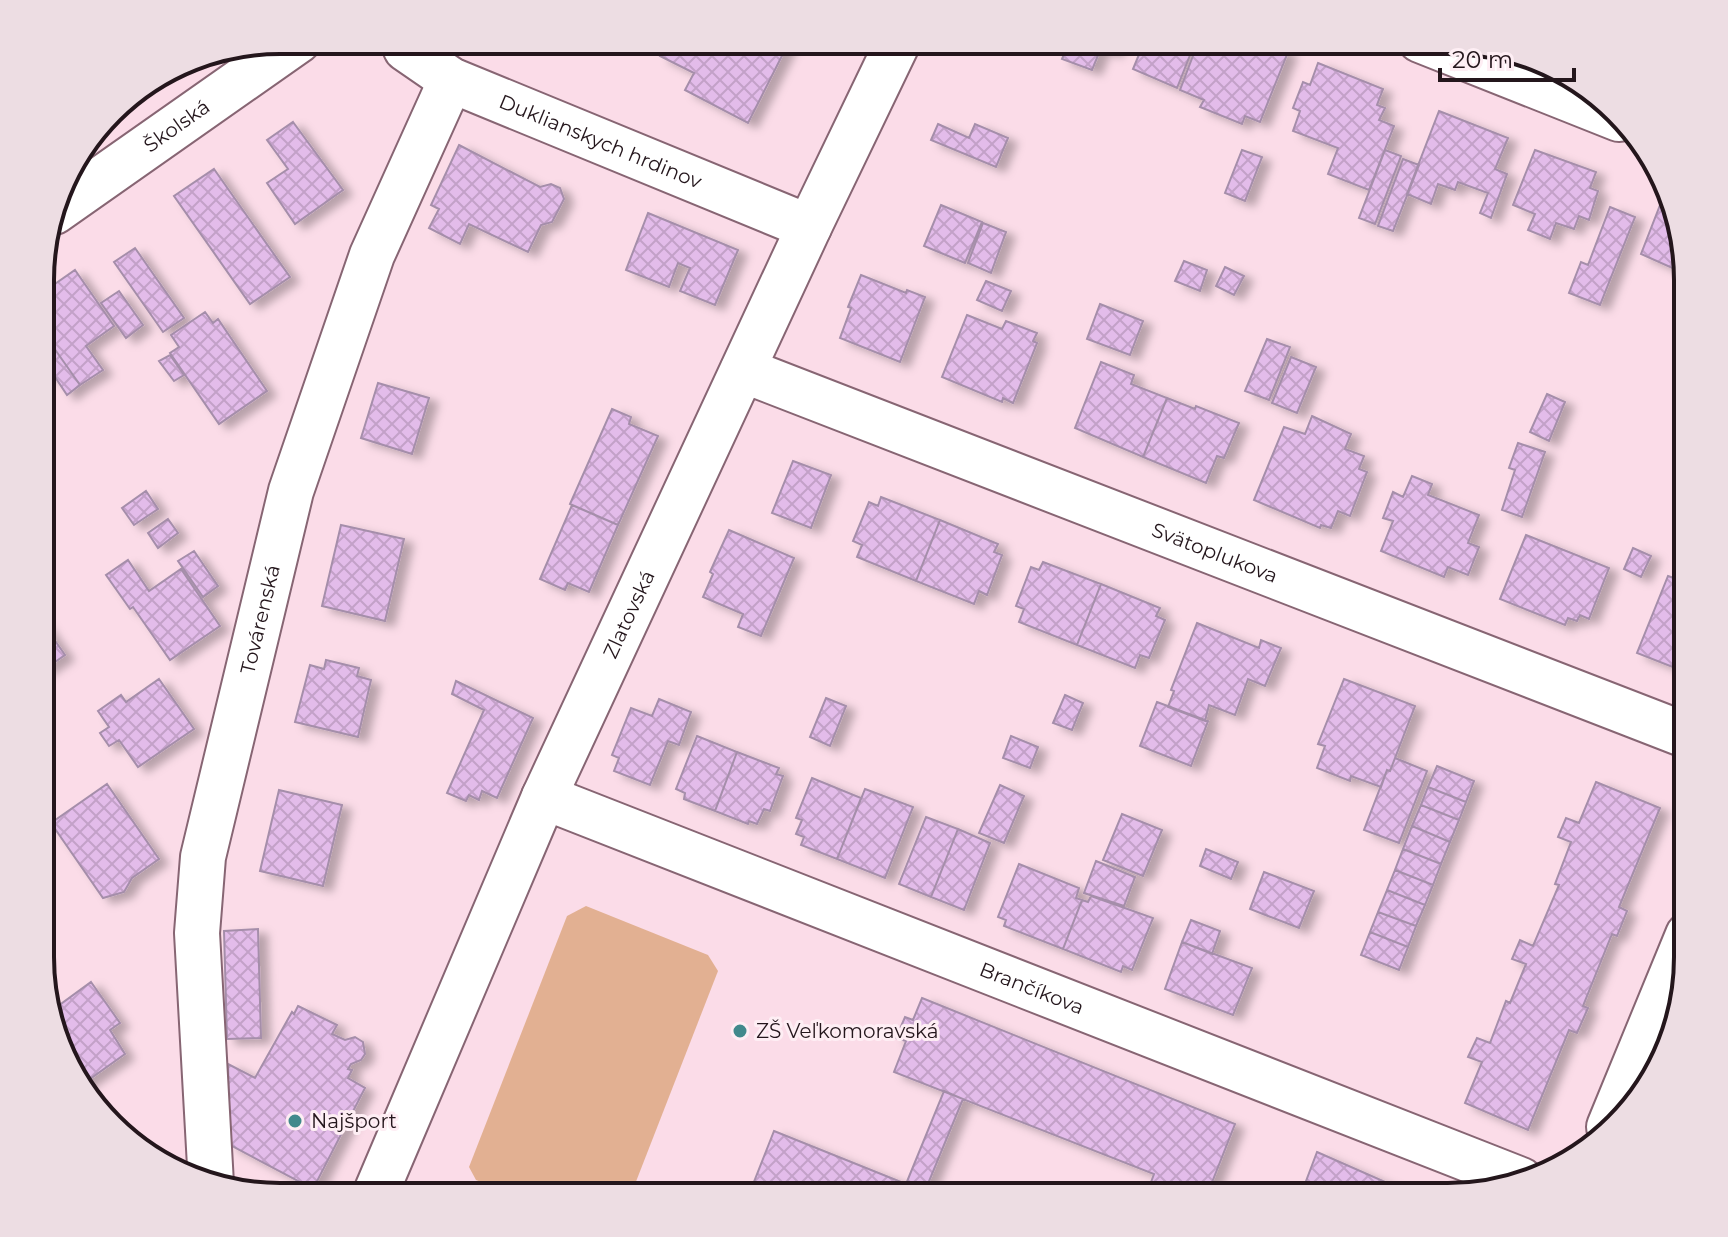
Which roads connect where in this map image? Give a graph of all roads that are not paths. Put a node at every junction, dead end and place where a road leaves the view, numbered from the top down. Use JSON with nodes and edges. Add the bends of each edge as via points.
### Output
{"nodes":[{"id":1,"x":279,"y":54,"type":"edge"},
{"id":2,"x":413,"y":54,"type":"edge"},
{"id":3,"x":892,"y":54,"type":"edge"},
{"id":4,"x":1455,"y":54,"type":"edge"},
{"id":5,"x":451,"y":80,"type":"junction"},
{"id":6,"x":1597,"y":110,"type":"edge"},
{"id":7,"x":68,"y":202,"type":"edge"},
{"id":8,"x":809,"y":227,"type":"junction"},
{"id":9,"x":743,"y":370,"type":"junction"},
{"id":10,"x":1674,"y":731,"type":"edge"},
{"id":11,"x":544,"y":797,"type":"junction"},
{"id":12,"x":1674,"y":969,"type":"edge"},
{"id":13,"x":1617,"y":1107,"type":"edge"},
{"id":14,"x":210,"y":1172,"type":"edge"},
{"id":15,"x":1508,"y":1175,"type":"edge"},
{"id":16,"x":380,"y":1183,"type":"edge"}],
"edges":[{"from":1,"to":7,"type":"street","name":"Školská"},
{"from":2,"to":5,"type":"street","name":"Duklianskych hrdinov"},
{"from":3,"to":8,"type":"street","name":"Zlatovská"},
{"from":4,"to":6,"type":"street"},
{"from":5,"to":8,"type":"street","name":"Duklianskych hrdinov"},
{"from":5,"to":14,"type":"street","name":"Továrenská","via":[[372,255],[291,491],[203,857],[197,933]]},
{"from":8,"to":9,"type":"street","name":"Zlatovská"},
{"from":9,"to":10,"type":"street","name":"Svätoplukova"},
{"from":9,"to":11,"type":"street","name":"Zlatovská"},
{"from":11,"to":15,"type":"street","name":"Brančíkova"},
{"from":11,"to":16,"type":"street","name":"Zlatovská"},
{"from":12,"to":13,"type":"street"}]}
